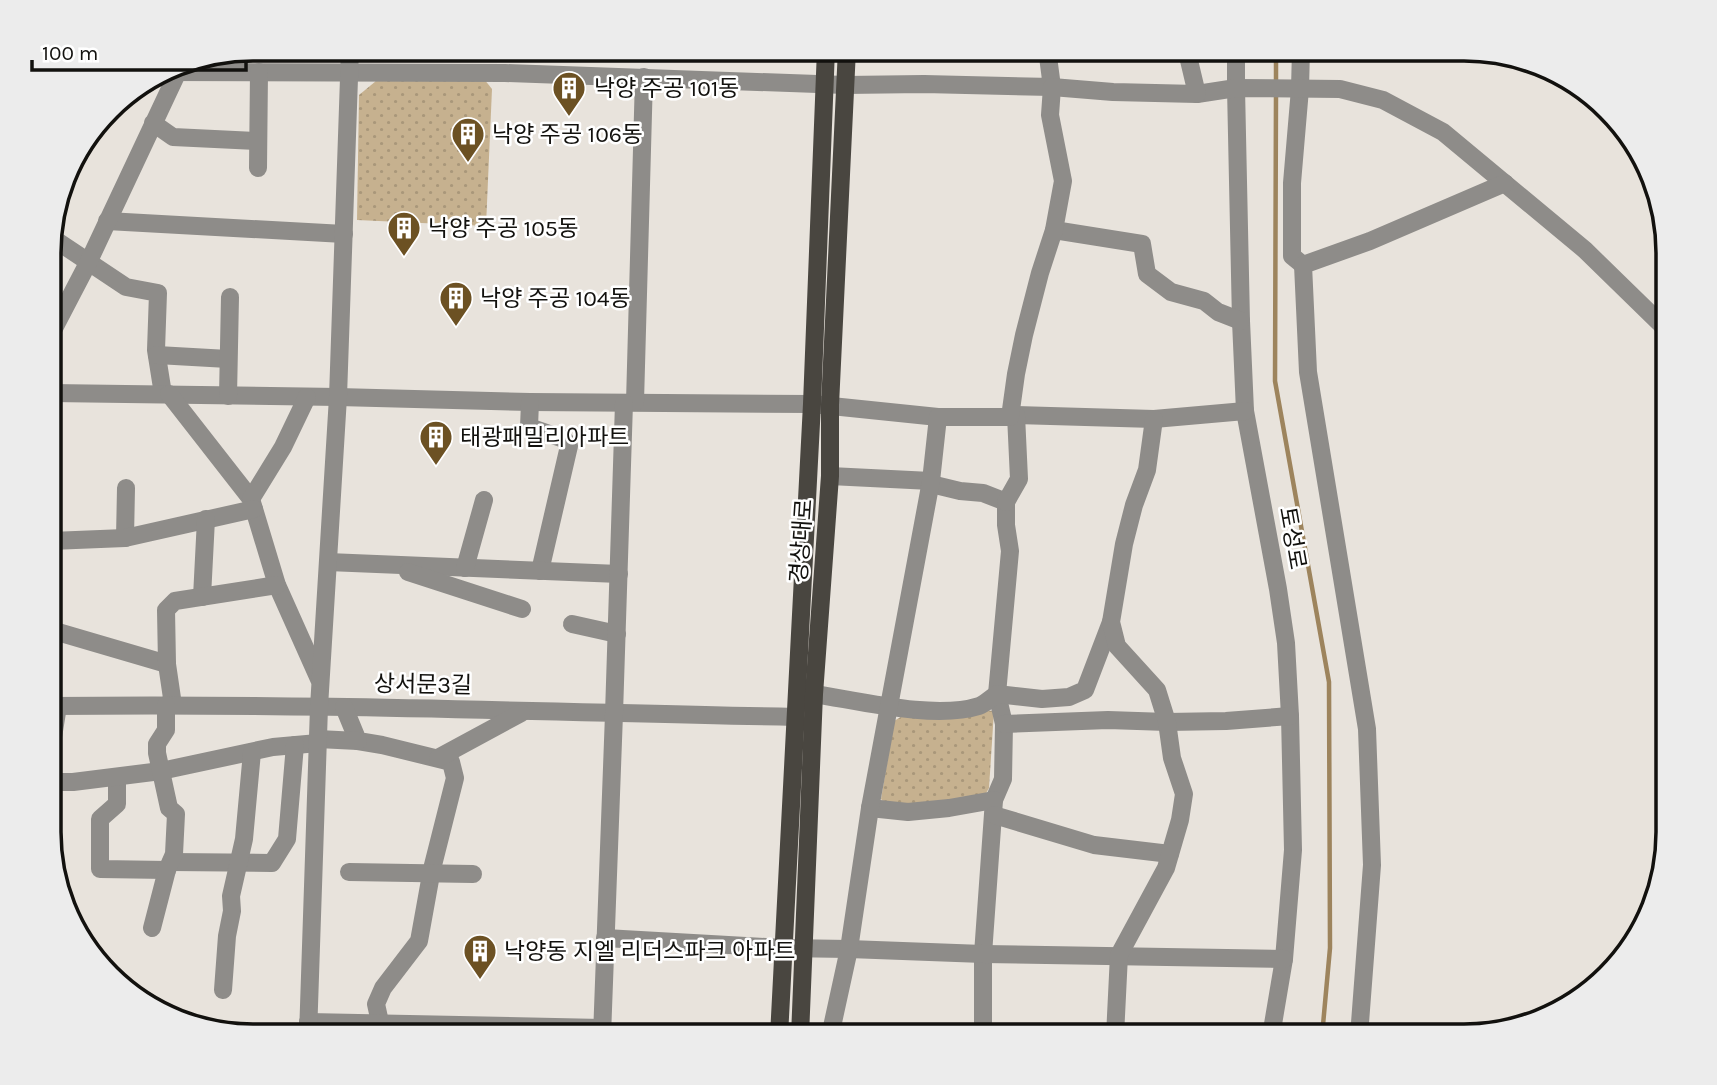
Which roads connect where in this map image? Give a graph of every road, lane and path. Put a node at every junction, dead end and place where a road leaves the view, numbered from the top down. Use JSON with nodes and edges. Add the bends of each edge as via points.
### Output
{"nodes":[{"id":1,"x":350,"y":61,"type":"edge"},
{"id":2,"x":826,"y":61,"type":"edge"},
{"id":3,"x":846,"y":61,"type":"edge"},
{"id":4,"x":1049,"y":61,"type":"edge"},
{"id":5,"x":1187,"y":61,"type":"edge"},
{"id":6,"x":1237,"y":61,"type":"edge"},
{"id":7,"x":1301,"y":61,"type":"edge"},
{"id":8,"x":197,"y":70,"type":"edge"},
{"id":9,"x":259,"y":72,"type":"junction"},
{"id":10,"x":350,"y":72,"type":"junction"},
{"id":11,"x":644,"y":77,"type":"junction"},
{"id":12,"x":169,"y":81,"type":"edge"},
{"id":13,"x":825,"y":84,"type":"junction"},
{"id":14,"x":845,"y":85,"type":"junction"},
{"id":15,"x":1052,"y":87,"type":"junction"},
{"id":16,"x":1240,"y":88,"type":"junction"},
{"id":17,"x":1300,"y":89,"type":"junction"},
{"id":18,"x":1197,"y":94,"type":"junction"},
{"id":19,"x":153,"y":123,"type":"junction"},
{"id":20,"x":258,"y":141,"type":"junction"},
{"id":21,"x":258,"y":168,"type":"dead end"},
{"id":22,"x":1505,"y":183,"type":"junction"},
{"id":23,"x":107,"y":222,"type":"junction"},
{"id":24,"x":1054,"y":230,"type":"junction"},
{"id":25,"x":344,"y":234,"type":"junction"},
{"id":26,"x":62,"y":245,"type":"edge"},
{"id":27,"x":88,"y":263,"type":"junction"},
{"id":28,"x":1303,"y":265,"type":"junction"},
{"id":29,"x":230,"y":297,"type":"dead end"},
{"id":30,"x":61,"y":315,"type":"edge"},
{"id":31,"x":1655,"y":318,"type":"edge"},
{"id":32,"x":1241,"y":321,"type":"junction"},
{"id":33,"x":157,"y":355,"type":"junction"},
{"id":34,"x":228,"y":359,"type":"junction"},
{"id":35,"x":61,"y":393,"type":"edge"},
{"id":36,"x":166,"y":394,"type":"junction"},
{"id":37,"x":228,"y":396,"type":"junction"},
{"id":38,"x":307,"y":397,"type":"junction"},
{"id":39,"x":338,"y":397,"type":"junction"},
{"id":40,"x":530,"y":402,"type":"junction"},
{"id":41,"x":629,"y":402,"type":"junction"},
{"id":42,"x":821,"y":404,"type":"junction"},
{"id":43,"x":1245,"y":411,"type":"junction"},
{"id":44,"x":1013,"y":416,"type":"junction"},
{"id":45,"x":938,"y":417,"type":"junction"},
{"id":46,"x":1154,"y":419,"type":"junction"},
{"id":47,"x":830,"y":476,"type":"junction"},
{"id":48,"x":931,"y":483,"type":"junction"},
{"id":49,"x":126,"y":488,"type":"dead end"},
{"id":50,"x":484,"y":500,"type":"dead end"},
{"id":51,"x":1006,"y":502,"type":"junction"},
{"id":52,"x":253,"y":504,"type":"junction"},
{"id":53,"x":206,"y":519,"type":"junction"},
{"id":54,"x":125,"y":538,"type":"junction"},
{"id":55,"x":61,"y":541,"type":"edge"},
{"id":56,"x":328,"y":562,"type":"junction"},
{"id":57,"x":386,"y":565,"type":"junction"},
{"id":58,"x":465,"y":568,"type":"junction"},
{"id":59,"x":540,"y":571,"type":"junction"},
{"id":60,"x":619,"y":575,"type":"junction"},
{"id":61,"x":277,"y":584,"type":"junction"},
{"id":62,"x":202,"y":597,"type":"junction"},
{"id":63,"x":522,"y":609,"type":"dead end"},
{"id":64,"x":1111,"y":622,"type":"junction"},
{"id":65,"x":572,"y":624,"type":"dead end"},
{"id":66,"x":61,"y":633,"type":"edge"},
{"id":67,"x":617,"y":634,"type":"junction"},
{"id":68,"x":167,"y":664,"type":"junction"},
{"id":69,"x":321,"y":682,"type":"junction"},
{"id":70,"x":814,"y":694,"type":"junction"},
{"id":71,"x":997,"y":694,"type":"junction"},
{"id":72,"x":170,"y":705,"type":"junction"},
{"id":73,"x":61,"y":706,"type":"edge"},
{"id":74,"x":889,"y":706,"type":"junction"},
{"id":75,"x":319,"y":707,"type":"junction"},
{"id":76,"x":344,"y":707,"type":"junction"},
{"id":77,"x":524,"y":711,"type":"junction"},
{"id":78,"x":614,"y":714,"type":"junction"},
{"id":79,"x":1290,"y":716,"type":"junction"},
{"id":80,"x":794,"y":717,"type":"junction"},
{"id":81,"x":1167,"y":722,"type":"junction"},
{"id":82,"x":1004,"y":724,"type":"junction"},
{"id":83,"x":318,"y":741,"type":"junction"},
{"id":84,"x":358,"y":741,"type":"junction"},
{"id":85,"x":295,"y":745,"type":"junction"},
{"id":86,"x":253,"y":752,"type":"junction"},
{"id":87,"x":438,"y":758,"type":"junction"},
{"id":88,"x":161,"y":771,"type":"junction"},
{"id":89,"x":117,"y":777,"type":"junction"},
{"id":90,"x":61,"y":782,"type":"edge"},
{"id":91,"x":994,"y":807,"type":"junction"},
{"id":92,"x":870,"y":808,"type":"junction"},
{"id":93,"x":1170,"y":854,"type":"junction"},
{"id":94,"x":239,"y":863,"type":"junction"},
{"id":95,"x":169,"y":866,"type":"junction"},
{"id":96,"x":349,"y":872,"type":"dead end"},
{"id":97,"x":431,"y":873,"type":"junction"},
{"id":98,"x":473,"y":874,"type":"dead end"},
{"id":99,"x":152,"y":928,"type":"dead end"},
{"id":100,"x":605,"y":938,"type":"junction"},
{"id":101,"x":783,"y":948,"type":"junction"},
{"id":102,"x":803,"y":948,"type":"junction"},
{"id":103,"x":849,"y":948,"type":"junction"},
{"id":104,"x":983,"y":954,"type":"junction"},
{"id":105,"x":1119,"y":955,"type":"junction"},
{"id":106,"x":1284,"y":959,"type":"junction"},
{"id":107,"x":223,"y":990,"type":"dead end"},
{"id":108,"x":983,"y":1023,"type":"edge"},
{"id":109,"x":1116,"y":1023,"type":"edge"},
{"id":110,"x":1273,"y":1023,"type":"edge"},
{"id":111,"x":1360,"y":1023,"type":"edge"},
{"id":112,"x":308,"y":1024,"type":"edge"},
{"id":113,"x":381,"y":1024,"type":"edge"},
{"id":114,"x":602,"y":1024,"type":"edge"},
{"id":115,"x":780,"y":1024,"type":"edge"},
{"id":116,"x":800,"y":1024,"type":"edge"},
{"id":117,"x":833,"y":1024,"type":"edge"}],
"edges":[{"from":1,"to":10,"type":"street"},
{"from":2,"to":13,"type":"main road","name":"경상대로"},
{"from":3,"to":14,"type":"main road","name":"경상대로"},
{"from":4,"to":15,"type":"street"},
{"from":5,"to":18,"type":"street"},
{"from":6,"to":16,"type":"street","name":"토성로"},
{"from":7,"to":17,"type":"street"},
{"from":8,"to":9,"type":"street"},
{"from":9,"to":10,"type":"street"},
{"from":9,"to":20,"type":"street"},
{"from":10,"to":11,"type":"street"},
{"from":10,"to":25,"type":"street"},
{"from":11,"to":13,"type":"street"},
{"from":11,"to":41,"type":"street"},
{"from":12,"to":19,"type":"street"},
{"from":13,"to":14,"type":"street"},
{"from":13,"to":42,"type":"main road","name":"경상대로"},
{"from":14,"to":15,"type":"street"},
{"from":14,"to":42,"type":"main road","name":"경상대로"},
{"from":15,"to":18,"type":"street"},
{"from":15,"to":24,"type":"street","via":[[1050,115],[1063,181]]},
{"from":16,"to":17,"type":"street"},
{"from":16,"to":18,"type":"street"},
{"from":16,"to":32,"type":"street","name":"토성로"},
{"from":17,"to":22,"type":"street","via":[[1340,89],[1383,100],[1443,132]]},
{"from":17,"to":28,"type":"street","via":[[1292,256]]},
{"from":19,"to":20,"type":"street","via":[[173,137]]},
{"from":19,"to":23,"type":"street"},
{"from":20,"to":21,"type":"street"},
{"from":22,"to":28,"type":"street"},
{"from":22,"to":31,"type":"street","via":[[1585,250]]},
{"from":23,"to":25,"type":"street"},
{"from":23,"to":27,"type":"street"},
{"from":24,"to":32,"type":"street","via":[[1142,244],[1147,274],[1171,292],[1204,300],[1218,312]]},
{"from":24,"to":44,"type":"street","via":[[1024,335]]},
{"from":25,"to":39,"type":"street"},
{"from":26,"to":27,"type":"street"},
{"from":27,"to":30,"type":"street"},
{"from":27,"to":33,"type":"street","via":[[126,287],[158,293]]},
{"from":28,"to":111,"type":"street","via":[[1308,372],[1367,729],[1372,865]]},
{"from":29,"to":34,"type":"street"},
{"from":32,"to":43,"type":"street","name":"토성로"},
{"from":33,"to":34,"type":"street"},
{"from":33,"to":36,"type":"street"},
{"from":34,"to":37,"type":"street"},
{"from":35,"to":36,"type":"street"},
{"from":36,"to":37,"type":"street"},
{"from":36,"to":52,"type":"street"},
{"from":37,"to":38,"type":"street"},
{"from":38,"to":39,"type":"street"},
{"from":38,"to":52,"type":"street"},
{"from":39,"to":40,"type":"street"},
{"from":39,"to":56,"type":"street"},
{"from":40,"to":41,"type":"street"},
{"from":40,"to":59,"type":"street","via":[[529,427],[564,439],[569,446]]},
{"from":41,"to":42,"type":"street"},
{"from":41,"to":60,"type":"street"},
{"from":42,"to":45,"type":"street"},
{"from":42,"to":47,"type":"main road","name":"경상대로"},
{"from":42,"to":80,"type":"main road","name":"경상대로"},
{"from":43,"to":46,"type":"street"},
{"from":43,"to":79,"type":"street","name":"토성로","via":[[1286,643]]},
{"from":44,"to":45,"type":"street"},
{"from":44,"to":46,"type":"street"},
{"from":44,"to":51,"type":"street","via":[[1019,480]]},
{"from":45,"to":48,"type":"street"},
{"from":46,"to":64,"type":"street","via":[[1147,470],[1124,544]]},
{"from":47,"to":48,"type":"street"},
{"from":47,"to":70,"type":"main road","name":"경상대로"},
{"from":48,"to":51,"type":"street"},
{"from":48,"to":74,"type":"street"},
{"from":49,"to":54,"type":"street"},
{"from":50,"to":58,"type":"street"},
{"from":51,"to":71,"type":"street","via":[[1010,551]]},
{"from":52,"to":53,"type":"street"},
{"from":52,"to":61,"type":"street"},
{"from":53,"to":54,"type":"street"},
{"from":53,"to":62,"type":"street"},
{"from":54,"to":55,"type":"street"},
{"from":56,"to":57,"type":"street"},
{"from":56,"to":69,"type":"street"},
{"from":57,"to":58,"type":"street"},
{"from":57,"to":63,"type":"street"},
{"from":58,"to":59,"type":"street"},
{"from":59,"to":60,"type":"street"},
{"from":60,"to":67,"type":"street"},
{"from":61,"to":62,"type":"street"},
{"from":61,"to":69,"type":"street"},
{"from":62,"to":68,"type":"street","via":[[175,601],[166,610]]},
{"from":64,"to":71,"type":"street","via":[[1085,690],[1069,697],[1042,699]]},
{"from":64,"to":81,"type":"street","via":[[1117,646],[1157,690]]},
{"from":65,"to":67,"type":"street"},
{"from":66,"to":68,"type":"street"},
{"from":67,"to":78,"type":"street"},
{"from":68,"to":72,"type":"street"},
{"from":69,"to":75,"type":"street"},
{"from":70,"to":74,"type":"street"},
{"from":70,"to":102,"type":"main road","name":"경상대로"},
{"from":71,"to":74,"type":"street","via":[[981,706],[941,712]]},
{"from":71,"to":82,"type":"street"},
{"from":72,"to":73,"type":"street","name":"상서문3길"},
{"from":72,"to":75,"type":"street","name":"상서문3길"},
{"from":72,"to":88,"type":"street","via":[[166,730],[157,744]]},
{"from":74,"to":92,"type":"street"},
{"from":75,"to":76,"type":"street","name":"상서문3길"},
{"from":75,"to":83,"type":"street"},
{"from":76,"to":77,"type":"street","name":"상서문3길"},
{"from":76,"to":84,"type":"street"},
{"from":77,"to":78,"type":"street","name":"상서문3길"},
{"from":77,"to":87,"type":"street"},
{"from":78,"to":80,"type":"street","name":"상서문3길"},
{"from":78,"to":100,"type":"street"},
{"from":79,"to":81,"type":"street"},
{"from":79,"to":106,"type":"street","name":"토성로","via":[[1293,850]]},
{"from":80,"to":101,"type":"main road","name":"경상대로"},
{"from":81,"to":82,"type":"street"},
{"from":81,"to":93,"type":"street","via":[[1184,794]]},
{"from":82,"to":91,"type":"street","via":[[1003,779]]},
{"from":83,"to":84,"type":"street"},
{"from":83,"to":85,"type":"street"},
{"from":83,"to":112,"type":"street"},
{"from":84,"to":87,"type":"street"},
{"from":85,"to":86,"type":"street"},
{"from":85,"to":94,"type":"street","via":[[287,839],[272,863]]},
{"from":86,"to":88,"type":"street"},
{"from":86,"to":94,"type":"street"},
{"from":87,"to":97,"type":"street","via":[[451,762],[455,778]]},
{"from":88,"to":89,"type":"street"},
{"from":88,"to":95,"type":"street","via":[[169,808],[176,814]]},
{"from":89,"to":90,"type":"street"},
{"from":89,"to":95,"type":"street","via":[[117,804],[100,819],[100,869]]},
{"from":91,"to":92,"type":"street","via":[[908,812]]},
{"from":91,"to":93,"type":"street","via":[[1094,845]]},
{"from":91,"to":104,"type":"street"},
{"from":92,"to":103,"type":"street"},
{"from":93,"to":105,"type":"street"},
{"from":94,"to":95,"type":"street"},
{"from":94,"to":107,"type":"street","via":[[231,896]]},
{"from":95,"to":99,"type":"street"},
{"from":96,"to":97,"type":"street"},
{"from":97,"to":98,"type":"street"},
{"from":97,"to":113,"type":"street","via":[[419,941],[376,1004]]},
{"from":100,"to":101,"type":"street"},
{"from":100,"to":114,"type":"street"},
{"from":101,"to":102,"type":"street"},
{"from":101,"to":115,"type":"main road","name":"경상대로"},
{"from":102,"to":103,"type":"street"},
{"from":102,"to":116,"type":"main road","name":"경상대로"},
{"from":103,"to":104,"type":"street"},
{"from":103,"to":117,"type":"street"},
{"from":104,"to":105,"type":"street"},
{"from":104,"to":108,"type":"street"},
{"from":105,"to":106,"type":"street"},
{"from":105,"to":109,"type":"street"},
{"from":106,"to":110,"type":"street","name":"토성로"}]}
